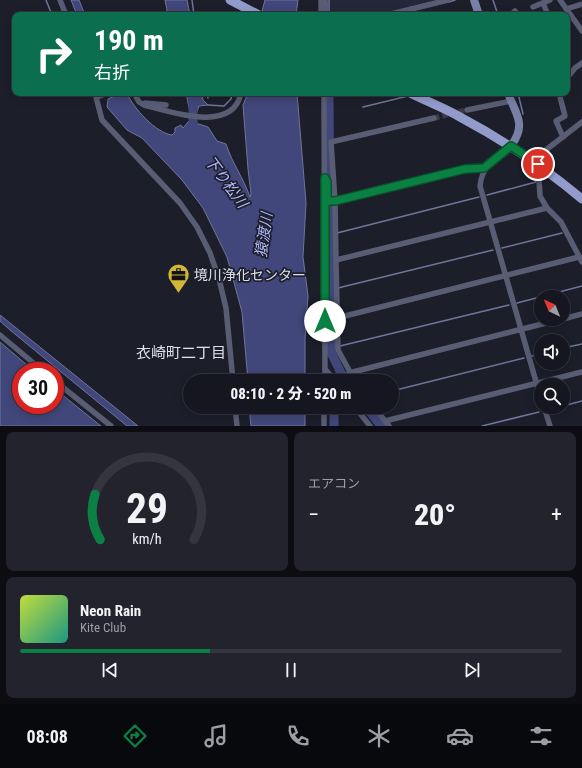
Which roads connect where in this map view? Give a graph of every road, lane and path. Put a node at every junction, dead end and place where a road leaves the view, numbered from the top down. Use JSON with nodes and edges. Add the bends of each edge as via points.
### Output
{"nodes":[{"id":1,"x":60,"y":0,"type":"edge"},
{"id":2,"x":230,"y":0,"type":"edge"},
{"id":3,"x":321,"y":0,"type":"edge"},
{"id":4,"x":324,"y":0,"type":"edge"},
{"id":5,"x":448,"y":0,"type":"edge"},
{"id":6,"x":474,"y":0,"type":"edge"},
{"id":7,"x":550,"y":0,"type":"edge"},
{"id":8,"x":560,"y":0,"type":"edge"},
{"id":9,"x":543,"y":3,"type":"junction"},
{"id":10,"x":582,"y":4,"type":"edge"},
{"id":11,"x":533,"y":7,"type":"dead end"},
{"id":12,"x":566,"y":8,"type":"junction"},
{"id":13,"x":251,"y":11,"type":"edge"},
{"id":14,"x":65,"y":12,"type":"edge"},
{"id":15,"x":321,"y":12,"type":"edge"},
{"id":16,"x":326,"y":12,"type":"edge"},
{"id":17,"x":412,"y":12,"type":"edge"},
{"id":18,"x":478,"y":12,"type":"edge"},
{"id":19,"x":547,"y":12,"type":"edge"},
{"id":20,"x":569,"y":12,"type":"edge"},
{"id":21,"x":570,"y":14,"type":"edge"},
{"id":22,"x":582,"y":31,"type":"edge"},
{"id":23,"x":582,"y":63,"type":"edge"},
{"id":24,"x":570,"y":74,"type":"edge"},
{"id":25,"x":97,"y":96,"type":"edge"},
{"id":26,"x":136,"y":96,"type":"edge"},
{"id":27,"x":240,"y":96,"type":"edge"},
{"id":28,"x":324,"y":96,"type":"edge"},
{"id":29,"x":415,"y":96,"type":"edge"},
{"id":30,"x":560,"y":96,"type":"edge"},
{"id":31,"x":509,"y":97,"type":"edge"},
{"id":32,"x":139,"y":102,"type":"junction"},
{"id":33,"x":166,"y":105,"type":"dead end"},
{"id":34,"x":467,"y":110,"type":"tunnel mouth"},
{"id":35,"x":434,"y":118,"type":"tunnel mouth"},
{"id":36,"x":582,"y":122,"type":"edge"},
{"id":37,"x":563,"y":137,"type":"junction"},
{"id":38,"x":511,"y":146,"type":"junction"},
{"id":39,"x":535,"y":162,"type":"junction"},
{"id":40,"x":484,"y":168,"type":"junction"},
{"id":41,"x":325,"y":178,"type":"junction"},
{"id":42,"x":582,"y":198,"type":"edge"},
{"id":43,"x":334,"y":201,"type":"junction"},
{"id":44,"x":547,"y":208,"type":"junction"},
{"id":45,"x":490,"y":223,"type":"junction"},
{"id":46,"x":336,"y":260,"type":"junction"},
{"id":47,"x":580,"y":260,"type":"edge"},
{"id":48,"x":505,"y":276,"type":"junction"},
{"id":49,"x":582,"y":314,"type":"edge"},
{"id":50,"x":570,"y":317,"type":"edge"},
{"id":51,"x":336,"y":318,"type":"junction"},
{"id":52,"x":535,"y":326,"type":"edge"},
{"id":53,"x":520,"y":330,"type":"junction"},
{"id":54,"x":0,"y":335,"type":"edge"},
{"id":55,"x":32,"y":362,"type":"edge"},
{"id":56,"x":325,"y":369,"type":"junction"},
{"id":57,"x":582,"y":372,"type":"edge"},
{"id":58,"x":349,"y":373,"type":"joint"},
{"id":59,"x":232,"y":374,"type":"edge"},
{"id":60,"x":325,"y":374,"type":"edge"},
{"id":61,"x":329,"y":374,"type":"edge"},
{"id":62,"x":534,"y":378,"type":"edge"},
{"id":63,"x":559,"y":378,"type":"edge"},
{"id":64,"x":534,"y":384,"type":"edge"},
{"id":65,"x":64,"y":388,"type":"edge"},
{"id":66,"x":236,"y":414,"type":"edge"},
{"id":67,"x":324,"y":414,"type":"edge"},
{"id":68,"x":361,"y":414,"type":"edge"},
{"id":69,"x":380,"y":414,"type":"edge"},
{"id":70,"x":546,"y":414,"type":"edge"},
{"id":71,"x":385,"y":421,"type":"junction"},
{"id":72,"x":111,"y":426,"type":"edge"},
{"id":73,"x":237,"y":426,"type":"edge"},
{"id":74,"x":324,"y":426,"type":"edge"},
{"id":75,"x":370,"y":426,"type":"edge"},
{"id":76,"x":389,"y":426,"type":"edge"},
{"id":77,"x":550,"y":426,"type":"edge"}],
"edges":[{"from":1,"to":14,"type":"street"},
{"from":2,"to":13,"type":"main road"},
{"from":3,"to":15,"type":"street"},
{"from":4,"to":16,"type":"street"},
{"from":5,"to":17,"type":"street"},
{"from":6,"to":18,"type":"main road"},
{"from":7,"to":9,"type":"street"},
{"from":8,"to":12,"type":"street"},
{"from":9,"to":11,"type":"street"},
{"from":9,"to":19,"type":"street"},
{"from":10,"to":12,"type":"street"},
{"from":12,"to":20,"type":"street"},
{"from":21,"to":22,"type":"street"},
{"from":23,"to":24,"type":"street"},
{"from":25,"to":59,"type":"street","via":[[102,120],[180,203],[197,227],[210,253],[226,308]]},
{"from":26,"to":32,"type":"street"},
{"from":27,"to":32,"type":"street","via":[[227,114],[217,117],[199,117]]},
{"from":28,"to":41,"type":"street"},
{"from":29,"to":38,"type":"main road","via":[[458,116]]},
{"from":30,"to":37,"type":"street","via":[[565,116],[556,121]]},
{"from":31,"to":34,"type":"street"},
{"from":31,"to":38,"type":"main road","via":[[520,122],[518,136]]},
{"from":32,"to":33,"type":"street"},
{"from":35,"to":43,"type":"street","via":[[330,142]]},
{"from":36,"to":37,"type":"street"},
{"from":37,"to":39,"type":"street"},
{"from":38,"to":39,"type":"main road"},
{"from":38,"to":40,"type":"street"},
{"from":39,"to":42,"type":"main road"},
{"from":39,"to":44,"type":"street","via":[[540,196]]},
{"from":40,"to":43,"type":"street","via":[[465,169]]},
{"from":40,"to":45,"type":"street","via":[[480,186]]},
{"from":41,"to":43,"type":"street","via":[[327,201]]},
{"from":41,"to":56,"type":"street"},
{"from":43,"to":46,"type":"street"},
{"from":44,"to":45,"type":"street"},
{"from":44,"to":47,"type":"street","via":[[561,222]]},
{"from":45,"to":46,"type":"street"},
{"from":45,"to":48,"type":"street"},
{"from":46,"to":51,"type":"street"},
{"from":47,"to":48,"type":"street"},
{"from":48,"to":51,"type":"street"},
{"from":48,"to":53,"type":"street"},
{"from":49,"to":50,"type":"street"},
{"from":51,"to":58,"type":"street","via":[[338,350]]},
{"from":52,"to":53,"type":"street"},
{"from":53,"to":58,"type":"street"},
{"from":53,"to":62,"type":"street"},
{"from":54,"to":55,"type":"street"},
{"from":56,"to":60,"type":"street"},
{"from":56,"to":61,"type":"street"},
{"from":57,"to":63,"type":"street"},
{"from":64,"to":71,"type":"street"},
{"from":65,"to":72,"type":"street"},
{"from":66,"to":73,"type":"street"},
{"from":67,"to":74,"type":"street"},
{"from":68,"to":75,"type":"street"},
{"from":69,"to":71,"type":"street"},
{"from":70,"to":77,"type":"street"},
{"from":71,"to":76,"type":"street"}]}
